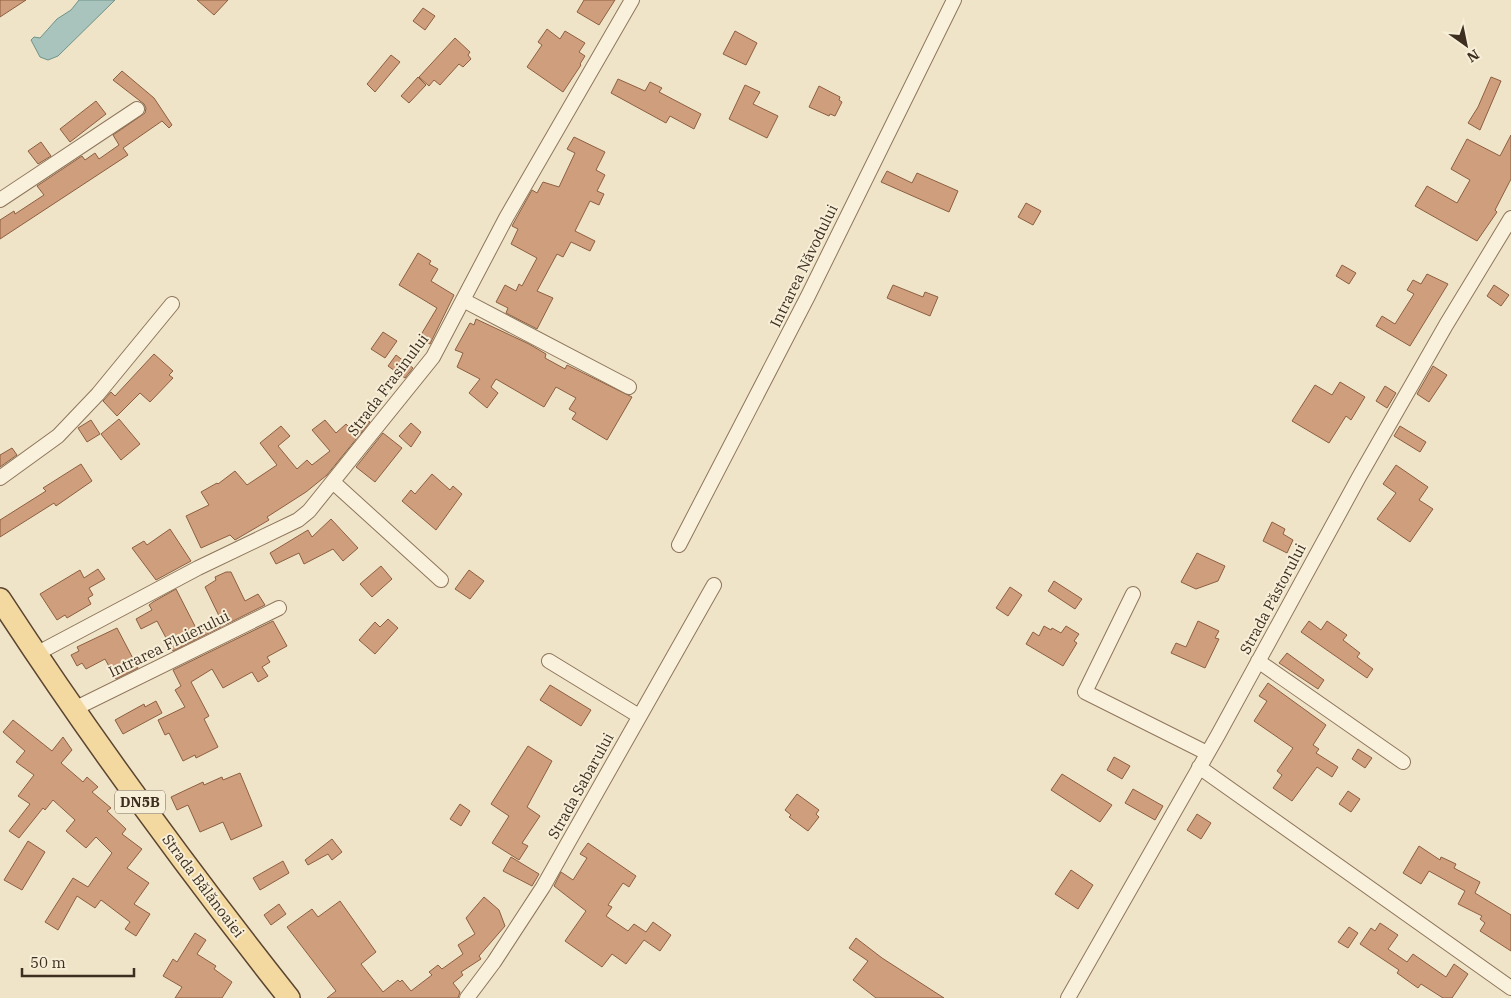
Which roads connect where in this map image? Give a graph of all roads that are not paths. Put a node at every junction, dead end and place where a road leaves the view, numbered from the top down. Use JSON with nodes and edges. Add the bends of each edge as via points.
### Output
{"nodes":[{"id":1,"x":632,"y":0,"type":"edge"},
{"id":2,"x":954,"y":0,"type":"edge"},
{"id":3,"x":137,"y":109,"type":"dead end"},
{"id":4,"x":0,"y":200,"type":"edge"},
{"id":5,"x":1511,"y":218,"type":"edge"},
{"id":6,"x":463,"y":300,"type":"junction"},
{"id":7,"x":172,"y":304,"type":"dead end"},
{"id":8,"x":630,"y":387,"type":"dead end"},
{"id":9,"x":0,"y":478,"type":"edge"},
{"id":10,"x":333,"y":482,"type":"junction"},
{"id":11,"x":679,"y":545,"type":"dead end"},
{"id":12,"x":441,"y":580,"type":"dead end"},
{"id":13,"x":714,"y":585,"type":"dead end"},
{"id":14,"x":1133,"y":594,"type":"dead end"},
{"id":15,"x":0,"y":599,"type":"edge"},
{"id":16,"x":279,"y":608,"type":"dead end"},
{"id":17,"x":36,"y":654,"type":"junction"},
{"id":18,"x":549,"y":661,"type":"dead end"},
{"id":19,"x":1258,"y":661,"type":"junction"},
{"id":20,"x":74,"y":709,"type":"junction"},
{"id":21,"x":639,"y":716,"type":"junction"},
{"id":22,"x":1207,"y":753,"type":"junction"},
{"id":23,"x":1403,"y":762,"type":"dead end"},
{"id":24,"x":1199,"y":767,"type":"junction"},
{"id":25,"x":1511,"y":988,"type":"edge"},
{"id":26,"x":289,"y":998,"type":"edge"},
{"id":27,"x":467,"y":998,"type":"edge"},
{"id":28,"x":1068,"y":998,"type":"edge"}],
"edges":[{"from":1,"to":6,"type":"street","name":"Strada Frasinului","via":[[506,218]]},
{"from":2,"to":11,"type":"street","name":"Intrarea Năvodului","via":[[804,305]]},
{"from":3,"to":4,"type":"street"},
{"from":5,"to":19,"type":"street","name":"Strada Păstorului","via":[[1358,477]]},
{"from":6,"to":8,"type":"street"},
{"from":6,"to":10,"type":"street","name":"Strada Frasinului","via":[[433,358]]},
{"from":7,"to":9,"type":"street","via":[[98,394],[58,436]]},
{"from":10,"to":12,"type":"street"},
{"from":10,"to":17,"type":"street","name":"Strada Frasinului","via":[[298,520],[198,568]]},
{"from":13,"to":21,"type":"street","name":"Strada Sabarului"},
{"from":14,"to":22,"type":"street","via":[[1084,690]]},
{"from":15,"to":17,"type":"main road","name":"Strada Bălănoaiei","number":"DN5B"},
{"from":16,"to":20,"type":"street","name":"Intrarea Fluierului"},
{"from":17,"to":20,"type":"main road","name":"Strada Bălănoaiei","number":"DN5B"},
{"from":18,"to":21,"type":"street"},
{"from":19,"to":22,"type":"street","name":"Strada Păstorului"},
{"from":19,"to":23,"type":"street"},
{"from":20,"to":26,"type":"main road","name":"Strada Bălănoaiei","number":"DN5B","via":[[184,862]]},
{"from":21,"to":27,"type":"street","name":"Strada Sabarului","via":[[543,888]]},
{"from":22,"to":24,"type":"street","name":"Strada Păstorului"},
{"from":24,"to":25,"type":"street"},
{"from":24,"to":28,"type":"street","name":"Strada Păstorului"}]}
